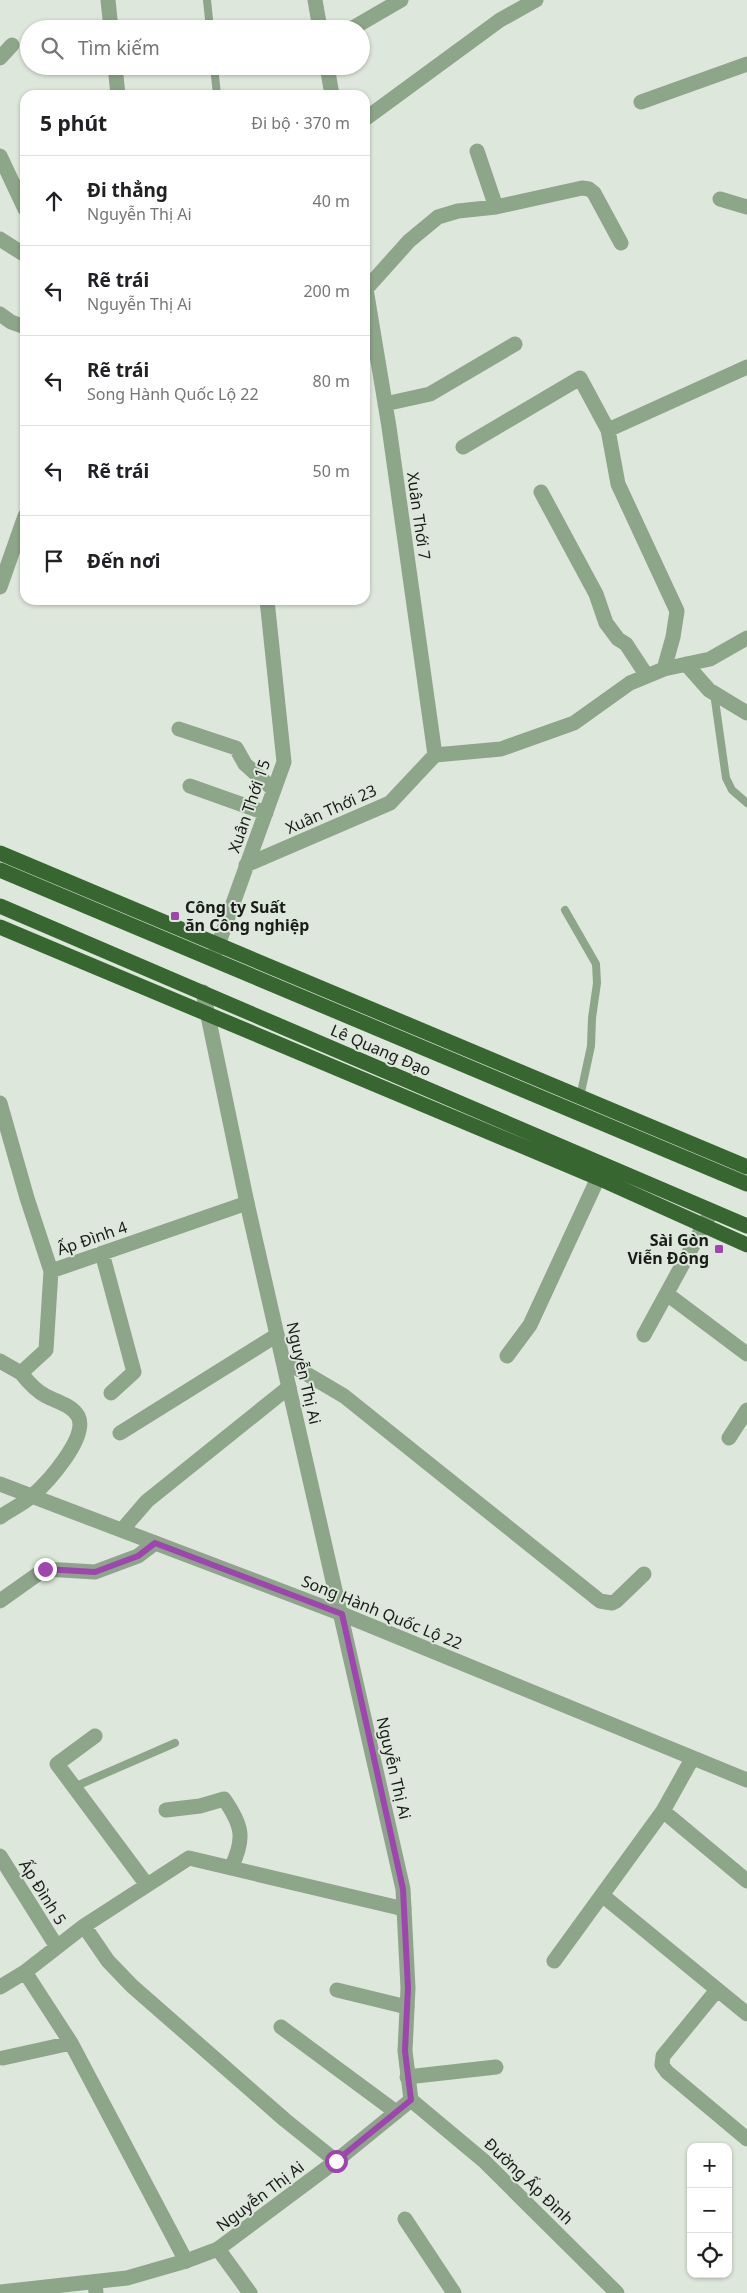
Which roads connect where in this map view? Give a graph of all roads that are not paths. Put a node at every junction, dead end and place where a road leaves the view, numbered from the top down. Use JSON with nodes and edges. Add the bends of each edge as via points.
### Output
{"nodes":[{"id":1,"x":108,"y":0,"type":"edge"},
{"id":2,"x":207,"y":0,"type":"edge"},
{"id":3,"x":315,"y":0,"type":"edge"},
{"id":4,"x":400,"y":0,"type":"edge"},
{"id":5,"x":536,"y":0,"type":"edge"},
{"id":6,"x":110,"y":20,"type":"edge"},
{"id":7,"x":209,"y":20,"type":"edge"},
{"id":8,"x":318,"y":20,"type":"edge"},
{"id":9,"x":366,"y":20,"type":"edge"},
{"id":10,"x":12,"y":45,"type":"dead end"},
{"id":11,"x":0,"y":58,"type":"edge"},
{"id":12,"x":747,"y":64,"type":"edge"},
{"id":13,"x":116,"y":75,"type":"edge"},
{"id":14,"x":215,"y":75,"type":"edge"},
{"id":15,"x":329,"y":75,"type":"edge"},
{"id":16,"x":117,"y":90,"type":"edge"},
{"id":17,"x":216,"y":90,"type":"edge"},
{"id":18,"x":331,"y":90,"type":"edge"},
{"id":19,"x":641,"y":102,"type":"dead end"},
{"id":20,"x":370,"y":115,"type":"edge"},
{"id":21,"x":476,"y":151,"type":"dead end"},
{"id":22,"x":0,"y":156,"type":"edge"},
{"id":23,"x":20,"y":198,"type":"edge"},
{"id":24,"x":720,"y":199,"type":"dead end"},
{"id":25,"x":496,"y":207,"type":"junction"},
{"id":26,"x":747,"y":207,"type":"edge"},
{"id":27,"x":0,"y":239,"type":"edge"},
{"id":28,"x":621,"y":243,"type":"dead end"},
{"id":29,"x":20,"y":251,"type":"edge"},
{"id":30,"x":370,"y":282,"type":"edge"},
{"id":31,"x":370,"y":311,"type":"edge"},
{"id":32,"x":0,"y":314,"type":"edge"},
{"id":33,"x":20,"y":325,"type":"edge"},
{"id":34,"x":515,"y":344,"type":"dead end"},
{"id":35,"x":747,"y":367,"type":"edge"},
{"id":36,"x":385,"y":404,"type":"junction"},
{"id":37,"x":608,"y":430,"type":"junction"},
{"id":38,"x":463,"y":447,"type":"dead end"},
{"id":39,"x":541,"y":492,"type":"dead end"},
{"id":40,"x":20,"y":530,"type":"edge"},
{"id":41,"x":0,"y":588,"type":"edge"},
{"id":42,"x":268,"y":605,"type":"edge"},
{"id":43,"x":747,"y":638,"type":"edge"},
{"id":44,"x":686,"y":664,"type":"junction"},
{"id":45,"x":664,"y":669,"type":"junction"},
{"id":46,"x":647,"y":676,"type":"junction"},
{"id":47,"x":714,"y":693,"type":"junction"},
{"id":48,"x":747,"y":712,"type":"edge"},
{"id":49,"x":179,"y":728,"type":"dead end"},
{"id":50,"x":435,"y":755,"type":"junction"},
{"id":51,"x":190,"y":786,"type":"dead end"},
{"id":52,"x":274,"y":790,"type":"junction"},
{"id":53,"x":747,"y":803,"type":"edge"},
{"id":54,"x":266,"y":812,"type":"junction"},
{"id":55,"x":0,"y":853,"type":"edge"},
{"id":56,"x":246,"y":865,"type":"junction"},
{"id":57,"x":0,"y":870,"type":"edge"},
{"id":58,"x":0,"y":906,"type":"edge"},
{"id":59,"x":566,"y":910,"type":"dead end"},
{"id":60,"x":0,"y":927,"type":"edge"},
{"id":61,"x":215,"y":952,"type":"junction"},
{"id":62,"x":203,"y":992,"type":"junction"},
{"id":63,"x":206,"y":1013,"type":"junction"},
{"id":64,"x":580,"y":1098,"type":"junction"},
{"id":65,"x":0,"y":1103,"type":"edge"},
{"id":66,"x":747,"y":1167,"type":"edge"},
{"id":67,"x":598,"y":1178,"type":"junction"},
{"id":68,"x":747,"y":1184,"type":"edge"},
{"id":69,"x":247,"y":1203,"type":"junction"},
{"id":70,"x":712,"y":1211,"type":"junction"},
{"id":71,"x":747,"y":1226,"type":"edge"},
{"id":72,"x":704,"y":1227,"type":"junction"},
{"id":73,"x":747,"y":1245,"type":"edge"},
{"id":74,"x":102,"y":1253,"type":"junction"},
{"id":75,"x":51,"y":1271,"type":"junction"},
{"id":76,"x":666,"y":1294,"type":"junction"},
{"id":77,"x":277,"y":1335,"type":"junction"},
{"id":78,"x":644,"y":1335,"type":"dead end"},
{"id":79,"x":747,"y":1354,"type":"edge"},
{"id":80,"x":506,"y":1356,"type":"dead end"},
{"id":81,"x":282,"y":1360,"type":"junction"},
{"id":82,"x":0,"y":1361,"type":"edge"},
{"id":83,"x":21,"y":1373,"type":"junction"},
{"id":84,"x":289,"y":1387,"type":"junction"},
{"id":85,"x":111,"y":1393,"type":"dead end"},
{"id":86,"x":747,"y":1410,"type":"edge"},
{"id":87,"x":120,"y":1433,"type":"dead end"},
{"id":88,"x":729,"y":1438,"type":"dead end"},
{"id":89,"x":0,"y":1484,"type":"edge"},
{"id":90,"x":32,"y":1496,"type":"junction"},
{"id":91,"x":0,"y":1517,"type":"edge"},
{"id":92,"x":122,"y":1530,"type":"junction"},
{"id":93,"x":155,"y":1543,"type":"junction"},
{"id":94,"x":644,"y":1574,"type":"dead end"},
{"id":95,"x":0,"y":1601,"type":"edge"},
{"id":96,"x":342,"y":1614,"type":"junction"},
{"id":97,"x":95,"y":1736,"type":"dead end"},
{"id":98,"x":175,"y":1743,"type":"dead end"},
{"id":99,"x":692,"y":1759,"type":"junction"},
{"id":100,"x":747,"y":1780,"type":"edge"},
{"id":101,"x":74,"y":1787,"type":"junction"},
{"id":102,"x":166,"y":1810,"type":"dead end"},
{"id":103,"x":663,"y":1811,"type":"junction"},
{"id":104,"x":0,"y":1856,"type":"edge"},
{"id":105,"x":231,"y":1868,"type":"junction"},
{"id":106,"x":747,"y":1880,"type":"edge"},
{"id":107,"x":148,"y":1885,"type":"junction"},
{"id":108,"x":602,"y":1895,"type":"junction"},
{"id":109,"x":404,"y":1909,"type":"junction"},
{"id":110,"x":84,"y":1926,"type":"junction"},
{"id":111,"x":57,"y":1947,"type":"junction"},
{"id":112,"x":554,"y":1961,"type":"dead end"},
{"id":113,"x":25,"y":1972,"type":"junction"},
{"id":114,"x":0,"y":1987,"type":"edge"},
{"id":115,"x":337,"y":1990,"type":"dead end"},
{"id":116,"x":717,"y":1990,"type":"junction"},
{"id":117,"x":407,"y":2007,"type":"junction"},
{"id":118,"x":747,"y":2014,"type":"edge"},
{"id":119,"x":281,"y":2027,"type":"dead end"},
{"id":120,"x":71,"y":2044,"type":"junction"},
{"id":121,"x":3,"y":2058,"type":"dead end"},
{"id":122,"x":496,"y":2067,"type":"dead end"},
{"id":123,"x":407,"y":2077,"type":"junction"},
{"id":124,"x":411,"y":2100,"type":"junction"},
{"id":125,"x":396,"y":2112,"type":"junction"},
{"id":126,"x":747,"y":2139,"type":"edge"},
{"id":127,"x":336,"y":2161,"type":"junction"},
{"id":128,"x":405,"y":2219,"type":"dead end"},
{"id":129,"x":218,"y":2249,"type":"junction"},
{"id":130,"x":186,"y":2261,"type":"junction"},
{"id":131,"x":96,"y":2288,"type":"edge"},
{"id":132,"x":5,"y":2292,"type":"edge"},
{"id":133,"x":250,"y":2293,"type":"edge"},
{"id":134,"x":454,"y":2293,"type":"edge"},
{"id":135,"x":618,"y":2293,"type":"edge"}],
"edges":[{"from":1,"to":6,"type":"street"},
{"from":2,"to":7,"type":"lane"},
{"from":3,"to":8,"type":"street"},
{"from":4,"to":9,"type":"street"},
{"from":5,"to":20,"type":"street","via":[[500,20]]},
{"from":10,"to":11,"type":"street"},
{"from":12,"to":19,"type":"street"},
{"from":13,"to":16,"type":"street"},
{"from":14,"to":17,"type":"lane"},
{"from":15,"to":18,"type":"street"},
{"from":21,"to":25,"type":"street"},
{"from":22,"to":23,"type":"street"},
{"from":24,"to":26,"type":"street"},
{"from":25,"to":28,"type":"street","via":[[590,189]]},
{"from":25,"to":30,"type":"street","via":[[458,211],[438,217],[409,241]]},
{"from":27,"to":29,"type":"street"},
{"from":31,"to":36,"type":"street","name":"Xuân Thới 7"},
{"from":32,"to":33,"type":"street"},
{"from":34,"to":36,"type":"street","via":[[430,394]]},
{"from":35,"to":37,"type":"street"},
{"from":36,"to":50,"type":"street","name":"Xuân Thới 7"},
{"from":37,"to":38,"type":"street","via":[[580,378]]},
{"from":37,"to":45,"type":"street","via":[[618,484],[677,610]]},
{"from":39,"to":46,"type":"street","via":[[596,594],[606,623],[626,644]]},
{"from":40,"to":41,"type":"street"},
{"from":42,"to":52,"type":"street","name":"Xuân Thới 15","via":[[284,762]]},
{"from":43,"to":44,"type":"street","via":[[710,659]]},
{"from":44,"to":45,"type":"street"},
{"from":44,"to":47,"type":"street"},
{"from":45,"to":46,"type":"street"},
{"from":46,"to":50,"type":"street","via":[[630,683],[574,722],[500,750]]},
{"from":47,"to":48,"type":"street"},
{"from":47,"to":53,"type":"lane","via":[[726,778],[732,790]]},
{"from":49,"to":52,"type":"street","via":[[236,748],[245,764]]},
{"from":50,"to":56,"type":"street","name":"Xuân Thới 23","via":[[390,803]]},
{"from":51,"to":54,"type":"street"},
{"from":52,"to":54,"type":"street","name":"Xuân Thới 15"},
{"from":54,"to":56,"type":"street","name":"Xuân Thới 15"},
{"from":55,"to":61,"type":"highway","name":"Lê Quang Đạo"},
{"from":56,"to":61,"type":"street","name":"Xuân Thới 15"},
{"from":57,"to":61,"type":"highway","name":"Lê Quang Đạo"},
{"from":58,"to":62,"type":"highway","name":"Lê Quang Đạo"},
{"from":59,"to":64,"type":"lane","via":[[596,964],[591,1046]]},
{"from":60,"to":63,"type":"highway","name":"Lê Quang Đạo"},
{"from":61,"to":64,"type":"highway","name":"Lê Quang Đạo"},
{"from":61,"to":68,"type":"highway","name":"Lê Quang Đạo"},
{"from":62,"to":63,"type":"street","name":"Nguyễn Thị Ai"},
{"from":62,"to":70,"type":"highway","name":"Lê Quang Đạo"},
{"from":63,"to":67,"type":"highway","name":"Lê Quang Đạo"},
{"from":63,"to":69,"type":"street","name":"Nguyễn Thị Ai"},
{"from":64,"to":66,"type":"highway","name":"Lê Quang Đạo"},
{"from":65,"to":75,"type":"street"},
{"from":67,"to":72,"type":"highway","name":"Lê Quang Đạo"},
{"from":67,"to":80,"type":"street","via":[[530,1325]]},
{"from":69,"to":74,"type":"street","name":"Ấp Đình 4"},
{"from":69,"to":77,"type":"street","name":"Nguyễn Thị Ai"},
{"from":70,"to":71,"type":"highway","name":"Lê Quang Đạo"},
{"from":70,"to":72,"type":"street"},
{"from":72,"to":73,"type":"highway","name":"Lê Quang Đạo"},
{"from":72,"to":76,"type":"street"},
{"from":74,"to":75,"type":"street","name":"Ấp Đình 4"},
{"from":74,"to":85,"type":"street","via":[[134,1372]]},
{"from":75,"to":83,"type":"street","name":"Ấp Đình 4","via":[[46,1350]]},
{"from":76,"to":78,"type":"street"},
{"from":76,"to":79,"type":"street"},
{"from":77,"to":81,"type":"street","name":"Nguyễn Thị Ai"},
{"from":77,"to":87,"type":"street"},
{"from":81,"to":84,"type":"street","name":"Nguyễn Thị Ai"},
{"from":81,"to":94,"type":"street","via":[[344,1396],[600,1601],[616,1601]]},
{"from":82,"to":83,"type":"street"},
{"from":83,"to":90,"type":"street","via":[[45,1396],[70,1408],[78,1416],[81,1427],[71,1451]]},
{"from":84,"to":92,"type":"street","via":[[147,1501]]},
{"from":84,"to":96,"type":"street","name":"Nguyễn Thị Ai"},
{"from":86,"to":88,"type":"street"},
{"from":89,"to":90,"type":"street","name":"Song Hành Quốc Lộ 22"},
{"from":90,"to":91,"type":"street"},
{"from":90,"to":92,"type":"street","name":"Song Hành Quốc Lộ 22"},
{"from":92,"to":93,"type":"street","name":"Song Hành Quốc Lộ 22"},
{"from":93,"to":95,"type":"street","via":[[138,1556],[95,1572],[45,1569]]},
{"from":93,"to":96,"type":"street","name":"Song Hành Quốc Lộ 22"},
{"from":96,"to":99,"type":"street","name":"Song Hành Quốc Lộ 22"},
{"from":96,"to":109,"type":"street","name":"Nguyễn Thị Ai","via":[[403,1889]]},
{"from":97,"to":101,"type":"street","via":[[57,1764]]},
{"from":98,"to":101,"type":"lane"},
{"from":99,"to":100,"type":"street","name":"Song Hành Quốc Lộ 22"},
{"from":99,"to":103,"type":"street"},
{"from":101,"to":107,"type":"street"},
{"from":102,"to":105,"type":"street","via":[[224,1799],[238,1818],[241,1848]]},
{"from":103,"to":106,"type":"street"},
{"from":103,"to":108,"type":"street"},
{"from":104,"to":111,"type":"street","name":"Ấp Đình 5"},
{"from":105,"to":107,"type":"street","via":[[189,1858]]},
{"from":105,"to":109,"type":"street"},
{"from":107,"to":110,"type":"street"},
{"from":108,"to":112,"type":"street"},
{"from":108,"to":116,"type":"street"},
{"from":109,"to":117,"type":"street","name":"Nguyễn Thị Ai"},
{"from":110,"to":111,"type":"street"},
{"from":110,"to":127,"type":"street","via":[[108,1961],[132,1986]]},
{"from":111,"to":113,"type":"street"},
{"from":113,"to":114,"type":"street"},
{"from":113,"to":120,"type":"street"},
{"from":115,"to":117,"type":"street"},
{"from":116,"to":118,"type":"street"},
{"from":116,"to":126,"type":"street","via":[[663,2056],[662,2065]]},
{"from":117,"to":123,"type":"street","name":"Nguyễn Thị Ai"},
{"from":119,"to":125,"type":"street"},
{"from":120,"to":121,"type":"street"},
{"from":120,"to":130,"type":"street"},
{"from":122,"to":123,"type":"street"},
{"from":123,"to":124,"type":"street","name":"Nguyễn Thị Ai"},
{"from":124,"to":125,"type":"street","name":"Nguyễn Thị Ai"},
{"from":124,"to":135,"type":"street","name":"Đường Ấp Đình","via":[[484,2161]]},
{"from":125,"to":127,"type":"street","name":"Nguyễn Thị Ai"},
{"from":127,"to":129,"type":"street","name":"Nguyễn Thị Ai"},
{"from":128,"to":134,"type":"street"},
{"from":129,"to":130,"type":"street","name":"Nguyễn Thị Ai"},
{"from":129,"to":133,"type":"street"},
{"from":130,"to":131,"type":"street","name":"Nguyễn Thị Ai"},
{"from":131,"to":132,"type":"street","name":"Nguyễn Thị Ai"}]}
